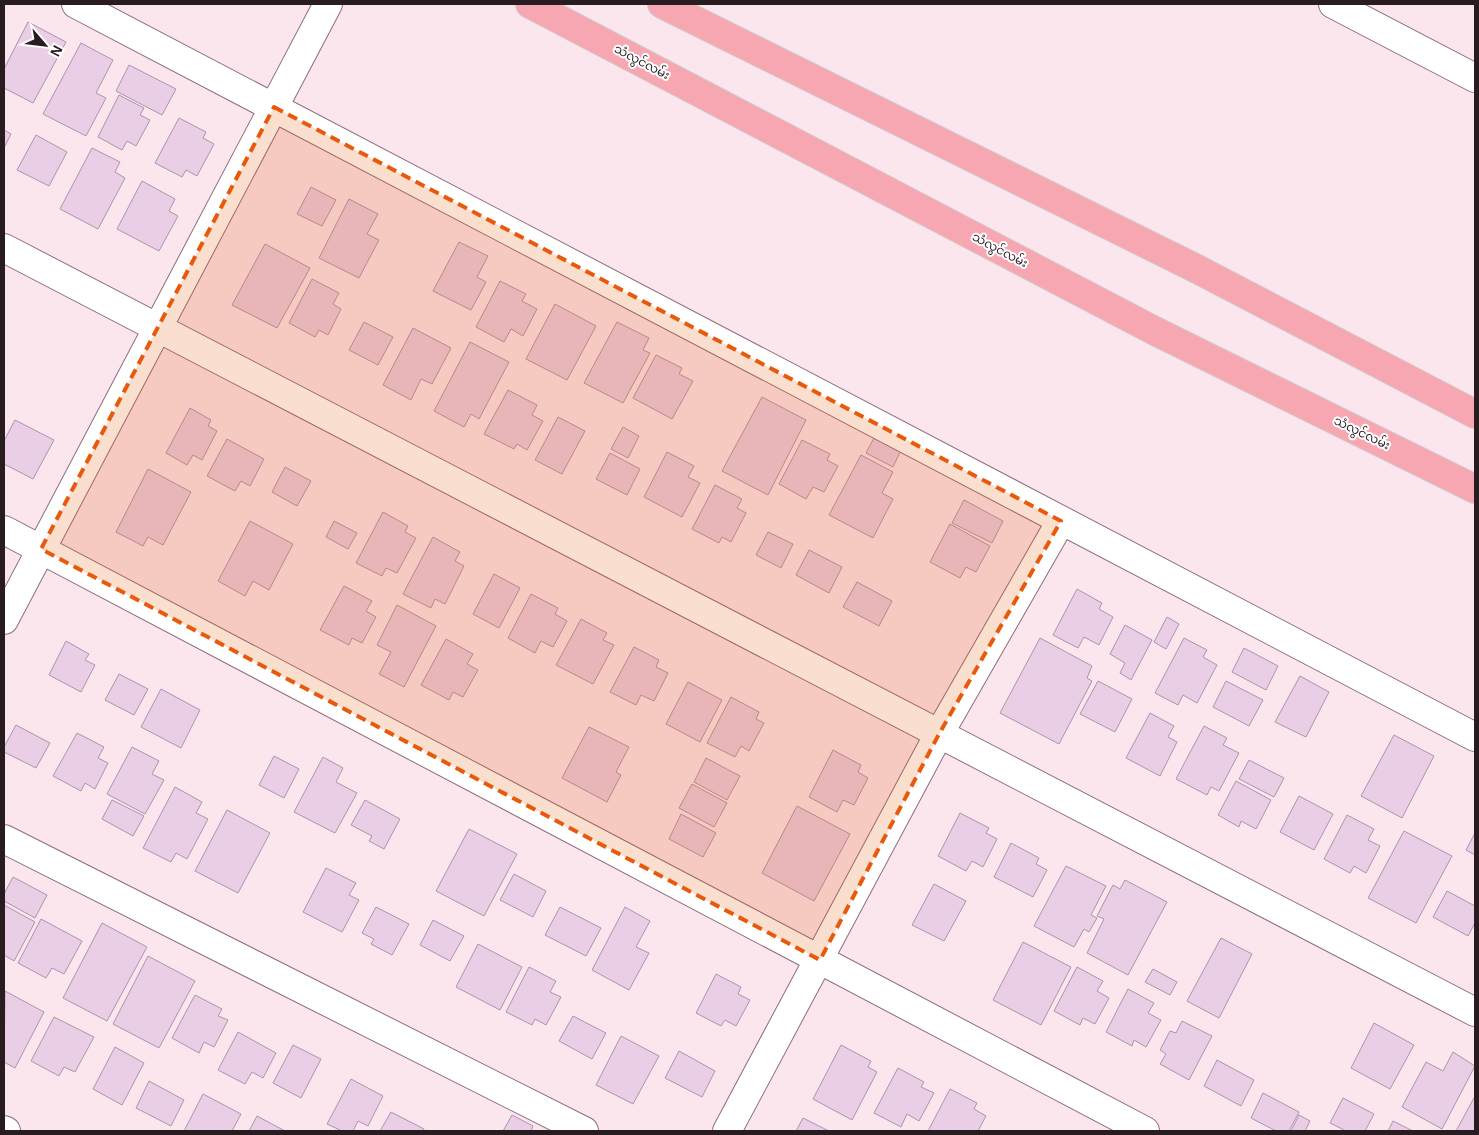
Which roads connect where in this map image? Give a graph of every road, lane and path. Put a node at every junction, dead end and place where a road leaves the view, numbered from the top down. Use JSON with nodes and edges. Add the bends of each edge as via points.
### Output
{"nodes":[{"id":1,"x":76,"y":4,"type":"edge"},
{"id":2,"x":328,"y":4,"type":"edge"},
{"id":3,"x":530,"y":4,"type":"edge"},
{"id":4,"x":662,"y":4,"type":"edge"},
{"id":5,"x":1333,"y":4,"type":"edge"},
{"id":6,"x":1475,"y":78,"type":"edge"},
{"id":7,"x":274,"y":107,"type":"junction"},
{"id":8,"x":4,"y":248,"type":"edge"},
{"id":9,"x":158,"y":328,"type":"junction"},
{"id":10,"x":1475,"y":414,"type":"edge"},
{"id":11,"x":1475,"y":489,"type":"edge"},
{"id":12,"x":1061,"y":520,"type":"junction"},
{"id":13,"x":4,"y":530,"type":"edge"},
{"id":14,"x":41,"y":549,"type":"junction"},
{"id":15,"x":4,"y":620,"type":"edge"},
{"id":16,"x":938,"y":734,"type":"junction"},
{"id":17,"x":1475,"y":736,"type":"edge"},
{"id":18,"x":4,"y":839,"type":"edge"},
{"id":19,"x":820,"y":960,"type":"junction"},
{"id":20,"x":1475,"y":1012,"type":"edge"},
{"id":21,"x":584,"y":1131,"type":"edge"},
{"id":22,"x":727,"y":1131,"type":"edge"},
{"id":23,"x":1145,"y":1131,"type":"edge"}],
"edges":[{"from":1,"to":7,"type":"street"},
{"from":2,"to":7,"type":"street"},
{"from":3,"to":11,"type":"main road","name":"သံလွင်လမ်း","via":[[1154,331]]},
{"from":4,"to":10,"type":"main road","via":[[1188,264]]},
{"from":5,"to":6,"type":"street"},
{"from":7,"to":9,"type":"street"},
{"from":7,"to":12,"type":"street"},
{"from":8,"to":9,"type":"street"},
{"from":9,"to":14,"type":"street"},
{"from":9,"to":16,"type":"street"},
{"from":12,"to":16,"type":"street"},
{"from":12,"to":17,"type":"street"},
{"from":13,"to":14,"type":"street"},
{"from":14,"to":15,"type":"street"},
{"from":14,"to":19,"type":"street"},
{"from":16,"to":19,"type":"street"},
{"from":16,"to":20,"type":"street"},
{"from":18,"to":21,"type":"street"},
{"from":19,"to":22,"type":"street"},
{"from":19,"to":23,"type":"street"}]}
